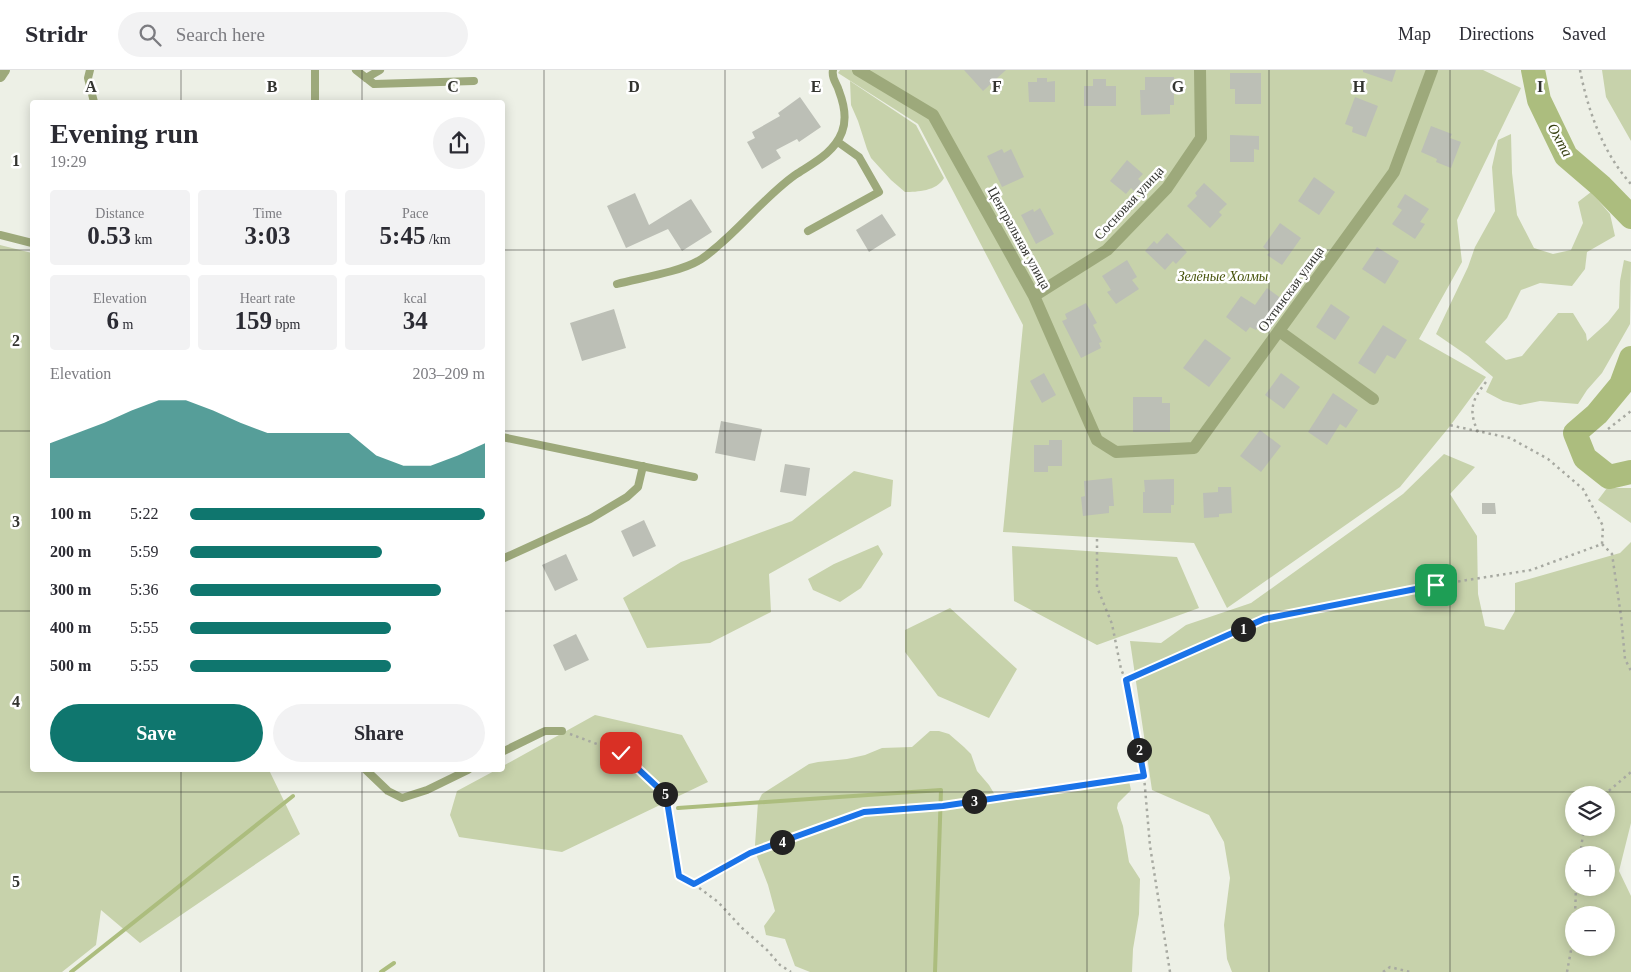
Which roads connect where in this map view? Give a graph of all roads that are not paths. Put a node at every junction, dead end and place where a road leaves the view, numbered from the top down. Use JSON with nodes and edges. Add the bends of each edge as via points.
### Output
{"nodes":[{"id":1,"x":4,"y":70,"type":"edge"},
{"id":2,"x":90,"y":70,"type":"edge"},
{"id":3,"x":315,"y":70,"type":"edge"},
{"id":4,"x":356,"y":70,"type":"edge"},
{"id":5,"x":380,"y":70,"type":"edge"},
{"id":6,"x":833,"y":70,"type":"edge"},
{"id":7,"x":858,"y":70,"type":"edge"},
{"id":8,"x":1200,"y":70,"type":"edge"},
{"id":9,"x":1432,"y":70,"type":"edge"},
{"id":10,"x":0,"y":76,"type":"edge"},
{"id":11,"x":366,"y":78,"type":"junction"},
{"id":12,"x":474,"y":81,"type":"dead end"},
{"id":13,"x":94,"y":100,"type":"edge"},
{"id":14,"x":315,"y":100,"type":"edge"},
{"id":15,"x":838,"y":142,"type":"junction"},
{"id":16,"x":808,"y":231,"type":"dead end"},
{"id":17,"x":0,"y":235,"type":"edge"},
{"id":18,"x":30,"y":242,"type":"edge"},
{"id":19,"x":617,"y":284,"type":"dead end"},
{"id":20,"x":1034,"y":296,"type":"junction"},
{"id":21,"x":1279,"y":331,"type":"junction"},
{"id":22,"x":1373,"y":398,"type":"dead end"},
{"id":23,"x":505,"y":438,"type":"edge"},
{"id":24,"x":1116,"y":452,"type":"joint"},
{"id":25,"x":642,"y":466,"type":"junction"},
{"id":26,"x":694,"y":477,"type":"dead end"},
{"id":27,"x":505,"y":558,"type":"edge"},
{"id":28,"x":562,"y":731,"type":"road end"},
{"id":29,"x":505,"y":751,"type":"edge"},
{"id":30,"x":368,"y":772,"type":"edge"},
{"id":31,"x":464,"y":772,"type":"edge"}],
"edges":[{"from":1,"to":10,"type":"street"},
{"from":2,"to":13,"type":"lane","via":[[88,78]]},
{"from":3,"to":14,"type":"lane"},
{"from":4,"to":11,"type":"lane"},
{"from":5,"to":11,"type":"lane"},
{"from":6,"to":15,"type":"lane","via":[[845,124]]},
{"from":7,"to":20,"type":"street","name":"Центральная улица","via":[[933,115]]},
{"from":8,"to":20,"type":"street","name":"Сосновая улица","via":[[1201,138],[1167,188],[1107,250]]},
{"from":9,"to":21,"type":"street","name":"Охтинская улица","via":[[1394,172]]},
{"from":11,"to":12,"type":"lane","via":[[374,84]]},
{"from":15,"to":16,"type":"lane","via":[[859,157],[879,192]]},
{"from":15,"to":19,"type":"lane","via":[[756,208],[741,226],[698,261]]},
{"from":17,"to":18,"type":"lane"},
{"from":20,"to":24,"type":"street","name":"Центральная улица","via":[[1097,440]]},
{"from":21,"to":22,"type":"street"},
{"from":21,"to":24,"type":"street","name":"Охтинская улица","via":[[1194,448]]},
{"from":23,"to":25,"type":"lane"},
{"from":25,"to":26,"type":"lane"},
{"from":25,"to":27,"type":"lane","via":[[638,487],[627,497],[590,519]]},
{"from":28,"to":29,"type":"lane","via":[[545,731]]},
{"from":30,"to":31,"type":"lane","via":[[388,791],[402,798]]}]}
